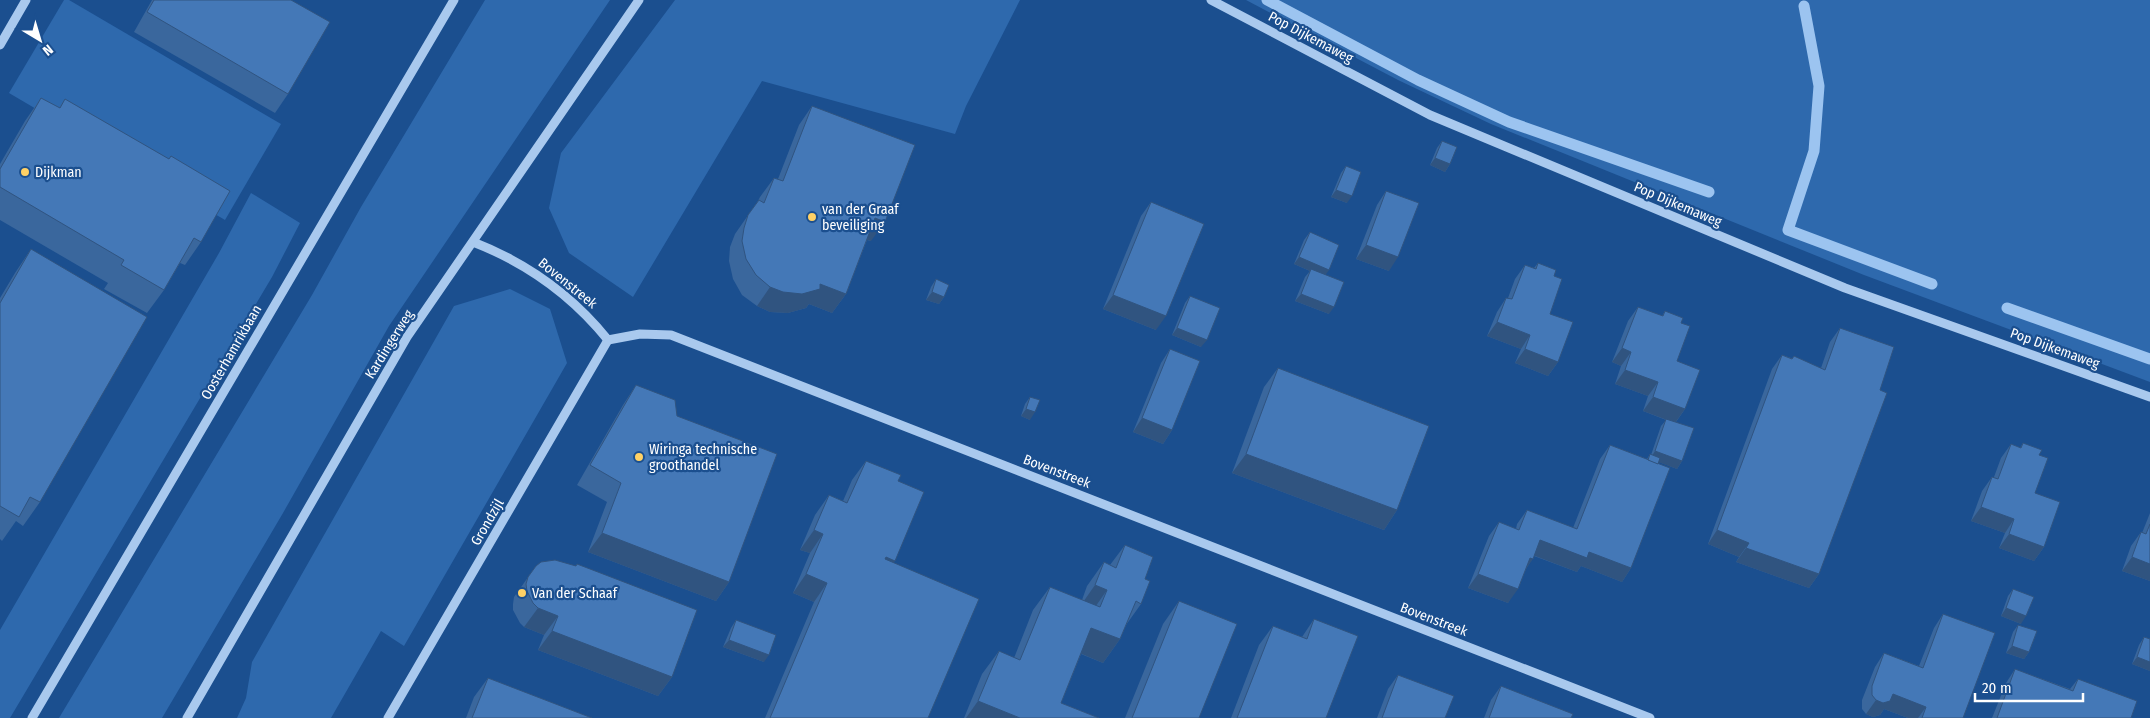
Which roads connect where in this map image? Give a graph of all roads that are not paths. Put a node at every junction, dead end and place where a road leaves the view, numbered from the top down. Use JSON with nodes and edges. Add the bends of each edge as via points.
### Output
{"nodes":[{"id":1,"x":26,"y":0,"type":"edge"},
{"id":2,"x":454,"y":0,"type":"edge"},
{"id":3,"x":639,"y":0,"type":"edge"},
{"id":4,"x":1211,"y":0,"type":"edge"},
{"id":5,"x":3,"y":34,"type":"edge"},
{"id":6,"x":0,"y":45,"type":"edge"},
{"id":7,"x":473,"y":242,"type":"junction"},
{"id":8,"x":608,"y":340,"type":"junction"},
{"id":9,"x":2150,"y":397,"type":"edge"},
{"id":10,"x":32,"y":718,"type":"edge"},
{"id":11,"x":187,"y":718,"type":"edge"},
{"id":12,"x":388,"y":718,"type":"edge"},
{"id":13,"x":1650,"y":718,"type":"edge"}],
"edges":[{"from":1,"to":5,"type":"street"},
{"from":2,"to":10,"type":"street","name":"Oosterhamrikbaan"},
{"from":3,"to":7,"type":"street","name":"Kardingerweg"},
{"from":4,"to":9,"type":"street","name":"Pop Dijkemaweg","via":[[1430,115],[1845,288]]},
{"from":5,"to":6,"type":"street"},
{"from":7,"to":8,"type":"street","name":"Bovenstreek","via":[[499,252],[548,281],[573,301]]},
{"from":7,"to":11,"type":"street","name":"Kardingerweg","via":[[407,337]]},
{"from":8,"to":12,"type":"street","name":"Grondzijl"},
{"from":8,"to":13,"type":"street","name":"Bovenstreek","via":[[640,334],[671,335]]}]}
